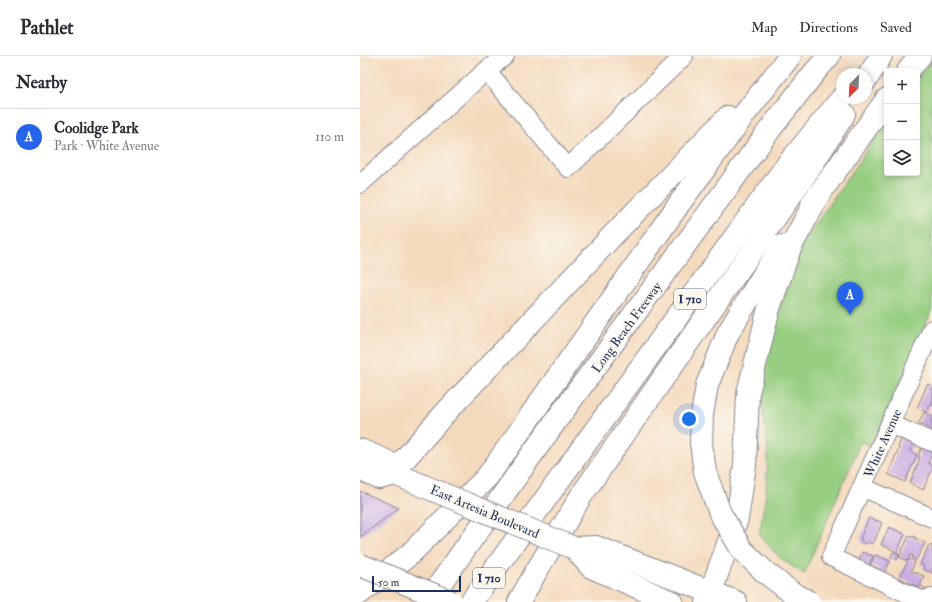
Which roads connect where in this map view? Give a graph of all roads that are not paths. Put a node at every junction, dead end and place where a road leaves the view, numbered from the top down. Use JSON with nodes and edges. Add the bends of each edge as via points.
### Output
{"nodes":[{"id":1,"x":505,"y":56,"type":"edge"},
{"id":2,"x":684,"y":56,"type":"edge"},
{"id":3,"x":787,"y":56,"type":"edge"},
{"id":4,"x":790,"y":56,"type":"edge"},
{"id":5,"x":829,"y":56,"type":"edge"},
{"id":6,"x":876,"y":56,"type":"edge"},
{"id":7,"x":881,"y":56,"type":"edge"},
{"id":8,"x":920,"y":56,"type":"edge"},
{"id":9,"x":867,"y":68,"type":"edge"},
{"id":10,"x":910,"y":68,"type":"edge"},
{"id":11,"x":872,"y":70,"type":"edge"},
{"id":12,"x":487,"y":71,"type":"junction"},
{"id":13,"x":884,"y":103,"type":"edge"},
{"id":14,"x":837,"y":104,"type":"edge"},
{"id":15,"x":850,"y":104,"type":"edge"},
{"id":16,"x":360,"y":184,"type":"edge"},
{"id":17,"x":821,"y":191,"type":"junction"},
{"id":18,"x":932,"y":329,"type":"edge"},
{"id":19,"x":926,"y":358,"type":"edge"},
{"id":20,"x":555,"y":422,"type":"junction"},
{"id":21,"x":890,"y":424,"type":"junction"},
{"id":22,"x":932,"y":442,"type":"edge"},
{"id":23,"x":360,"y":450,"type":"edge"},
{"id":24,"x":360,"y":470,"type":"edge"},
{"id":25,"x":396,"y":474,"type":"junction"},
{"id":26,"x":862,"y":488,"type":"junction"},
{"id":27,"x":932,"y":518,"type":"edge"},
{"id":28,"x":574,"y":548,"type":"junction"},
{"id":29,"x":360,"y":565,"type":"edge"},
{"id":30,"x":360,"y":580,"type":"edge"},
{"id":31,"x":360,"y":593,"type":"edge"},
{"id":32,"x":709,"y":597,"type":"edge"},
{"id":33,"x":932,"y":598,"type":"edge"},
{"id":34,"x":417,"y":602,"type":"edge"},
{"id":35,"x":427,"y":602,"type":"edge"},
{"id":36,"x":448,"y":602,"type":"edge"},
{"id":37,"x":452,"y":602,"type":"edge"},
{"id":38,"x":471,"y":602,"type":"edge"},
{"id":39,"x":519,"y":602,"type":"edge"},
{"id":40,"x":672,"y":602,"type":"edge"},
{"id":41,"x":736,"y":602,"type":"edge"},
{"id":42,"x":809,"y":602,"type":"edge"}],
"edges":[{"from":1,"to":12,"type":"street"},
{"from":2,"to":12,"type":"street","via":[[568,168]]},
{"from":3,"to":25,"type":"main road","via":[[447,411],[402,462]]},
{"from":4,"to":31,"type":"main road","via":[[679,204],[487,477],[409,555]]},
{"from":5,"to":20,"type":"main road","name":"Long Beach Freeway","number":"I 710","via":[[772,128]]},
{"from":6,"to":9,"type":"main road"},
{"from":7,"to":11,"type":"main road"},
{"from":8,"to":10,"type":"main road"},
{"from":12,"to":16,"type":"street"},
{"from":13,"to":17,"type":"main road"},
{"from":14,"to":38,"type":"main road","number":"I 710","via":[[787,165]]},
{"from":15,"to":39,"type":"main road","via":[[809,169],[582,496]]},
{"from":17,"to":32,"type":"main road","via":[[790,248],[769,308],[748,393],[745,465],[738,519]]},
{"from":17,"to":42,"type":"main road","bridge":true,"via":[[782,244],[728,333],[707,385],[701,443],[705,472],[720,513],[742,550],[772,578]]},
{"from":18,"to":19,"type":"street","name":"White Avenue"},
{"from":19,"to":21,"type":"street","name":"White Avenue"},
{"from":20,"to":34,"type":"main road","via":[[533,443]]},
{"from":20,"to":35,"type":"main road","name":"Long Beach Freeway","number":"I 710"},
{"from":21,"to":22,"type":"street"},
{"from":21,"to":26,"type":"street","name":"White Avenue"},
{"from":23,"to":25,"type":"main road","name":"East Artesia Boulevard","via":[[386,460]]},
{"from":24,"to":25,"type":"main road","via":[[379,478]]},
{"from":25,"to":28,"type":"main road","name":"East Artesia Boulevard","bridge":true},
{"from":26,"to":27,"type":"street"},
{"from":26,"to":33,"type":"street","name":"White Avenue","via":[[831,557],[921,600]]},
{"from":28,"to":32,"type":"main road","name":"East Artesia Boulevard","via":[[596,547]]},
{"from":28,"to":40,"type":"main road","name":"East Artesia Boulevard","via":[[591,567]]},
{"from":29,"to":37,"type":"main road","bridge":true},
{"from":30,"to":36,"type":"main road"},
{"from":32,"to":41,"type":"main road","name":"East Artesia Boulevard"}]}
